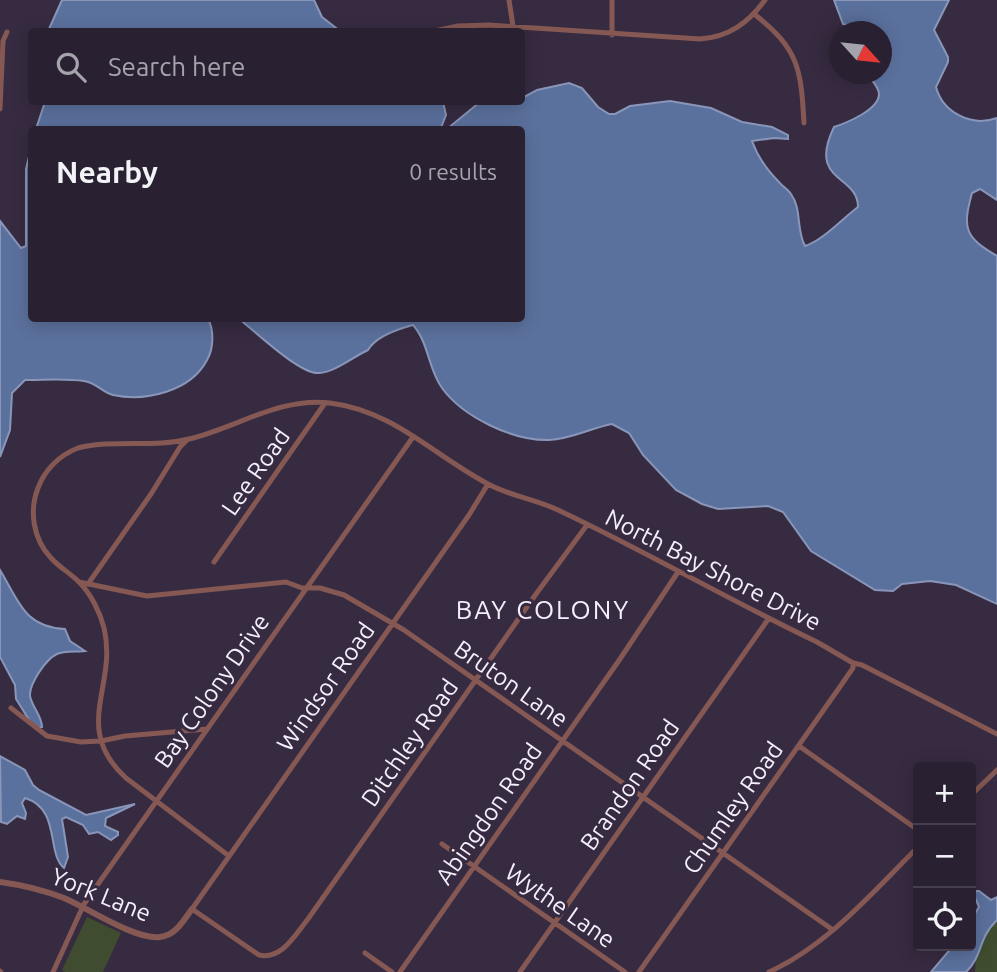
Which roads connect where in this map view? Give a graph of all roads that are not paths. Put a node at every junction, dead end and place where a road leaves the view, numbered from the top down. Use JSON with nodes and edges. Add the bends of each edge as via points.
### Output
{"nodes":[{"id":1,"x":509,"y":0,"type":"edge"},
{"id":2,"x":612,"y":0,"type":"edge"},
{"id":3,"x":765,"y":0,"type":"edge"},
{"id":4,"x":754,"y":14,"type":"junction"},
{"id":5,"x":513,"y":26,"type":"junction"},
{"id":6,"x":449,"y":28,"type":"edge"},
{"id":7,"x":7,"y":32,"type":"dead end"},
{"id":8,"x":612,"y":35,"type":"junction"},
{"id":9,"x":0,"y":109,"type":"edge"},
{"id":10,"x":804,"y":123,"type":"dead end"},
{"id":11,"x":326,"y":403,"type":"junction"},
{"id":12,"x":414,"y":437,"type":"junction"},
{"id":13,"x":187,"y":440,"type":"junction"},
{"id":14,"x":488,"y":484,"type":"junction"},
{"id":15,"x":587,"y":525,"type":"junction"},
{"id":16,"x":214,"y":562,"type":"dead end"},
{"id":17,"x":678,"y":572,"type":"junction"},
{"id":18,"x":79,"y":582,"type":"junction"},
{"id":19,"x":88,"y":584,"type":"junction"},
{"id":20,"x":306,"y":588,"type":"junction"},
{"id":21,"x":769,"y":618,"type":"junction"},
{"id":22,"x":393,"y":622,"type":"junction"},
{"id":23,"x":853,"y":663,"type":"junction"},
{"id":24,"x":475,"y":680,"type":"junction"},
{"id":25,"x":11,"y":708,"type":"dead end"},
{"id":26,"x":206,"y":729,"type":"junction"},
{"id":27,"x":997,"y":734,"type":"edge"},
{"id":28,"x":101,"y":741,"type":"junction"},
{"id":29,"x":561,"y":741,"type":"junction"},
{"id":30,"x":799,"y":746,"type":"junction"},
{"id":31,"x":997,"y":771,"type":"edge"},
{"id":32,"x":976,"y":790,"type":"edge"},
{"id":33,"x":642,"y":797,"type":"junction"},
{"id":34,"x":156,"y":801,"type":"junction"},
{"id":35,"x":913,"y":826,"type":"edge"},
{"id":36,"x":442,"y":844,"type":"dead end"},
{"id":37,"x":913,"y":852,"type":"edge"},
{"id":38,"x":722,"y":854,"type":"junction"},
{"id":39,"x":229,"y":856,"type":"junction"},
{"id":40,"x":473,"y":866,"type":"junction"},
{"id":41,"x":0,"y":882,"type":"edge"},
{"id":42,"x":82,"y":907,"type":"junction"},
{"id":43,"x":192,"y":909,"type":"junction"},
{"id":44,"x":554,"y":924,"type":"junction"},
{"id":45,"x":833,"y":930,"type":"junction"},
{"id":46,"x":365,"y":953,"type":"dead end"},
{"id":47,"x":778,"y":970,"type":"edge"},
{"id":48,"x":53,"y":972,"type":"edge"},
{"id":49,"x":392,"y":972,"type":"edge"},
{"id":50,"x":400,"y":972,"type":"edge"},
{"id":51,"x":520,"y":972,"type":"edge"},
{"id":52,"x":625,"y":972,"type":"edge"},
{"id":53,"x":639,"y":972,"type":"edge"},
{"id":54,"x":769,"y":972,"type":"edge"}],
"edges":[{"from":1,"to":5,"type":"street"},
{"from":2,"to":8,"type":"street"},
{"from":3,"to":4,"type":"street"},
{"from":4,"to":8,"type":"street","via":[[738,27],[708,39]]},
{"from":4,"to":10,"type":"street","via":[[795,58],[802,83]]},
{"from":5,"to":6,"type":"street"},
{"from":5,"to":8,"type":"street"},
{"from":7,"to":9,"type":"street"},
{"from":11,"to":12,"type":"street","name":"North Bay Shore Drive","via":[[375,414]]},
{"from":11,"to":13,"type":"street","name":"North Bay Shore Drive","via":[[274,409]]},
{"from":11,"to":16,"type":"street","name":"Lee Road"},
{"from":12,"to":14,"type":"street","name":"North Bay Shore Drive"},
{"from":12,"to":20,"type":"street","name":"Bay Colony Drive"},
{"from":13,"to":18,"type":"street","name":"North Bay Shore Drive","via":[[84,446],[48,470],[34,501],[35,528],[45,551]]},
{"from":13,"to":19,"type":"street"},
{"from":14,"to":15,"type":"street","name":"North Bay Shore Drive"},
{"from":14,"to":22,"type":"street","name":"Windsor Road"},
{"from":15,"to":17,"type":"street","name":"North Bay Shore Drive"},
{"from":15,"to":24,"type":"street","name":"Ditchley Road"},
{"from":17,"to":21,"type":"street","name":"North Bay Shore Drive"},
{"from":17,"to":29,"type":"street","name":"Abingdon Road"},
{"from":18,"to":19,"type":"street","name":"Bruton Lane"},
{"from":18,"to":28,"type":"street","via":[[94,602],[107,641],[108,667],[98,708]]},
{"from":19,"to":20,"type":"street","name":"Bruton Lane","via":[[147,596],[286,582]]},
{"from":20,"to":22,"type":"street","name":"Bruton Lane","via":[[344,595]]},
{"from":20,"to":26,"type":"street","name":"Bay Colony Drive"},
{"from":21,"to":23,"type":"street","name":"North Bay Shore Drive"},
{"from":21,"to":33,"type":"street","name":"Brandon Road"},
{"from":22,"to":24,"type":"street","name":"Bruton Lane"},
{"from":22,"to":39,"type":"street","name":"Windsor Road"},
{"from":23,"to":27,"type":"street","name":"North Bay Shore Drive"},
{"from":23,"to":30,"type":"street","name":"Chumley Road"},
{"from":24,"to":29,"type":"street","name":"Bruton Lane"},
{"from":24,"to":43,"type":"street","name":"Ditchley Road","via":[[283,949],[263,956]]},
{"from":25,"to":28,"type":"street","via":[[47,736]]},
{"from":26,"to":28,"type":"street"},
{"from":26,"to":34,"type":"street","name":"Bay Colony Drive"},
{"from":28,"to":34,"type":"street","via":[[119,772]]},
{"from":29,"to":33,"type":"street","name":"Bruton Lane"},
{"from":29,"to":40,"type":"street","name":"Abingdon Road"},
{"from":30,"to":35,"type":"street"},
{"from":30,"to":38,"type":"street","name":"Chumley Road"},
{"from":31,"to":32,"type":"street"},
{"from":33,"to":38,"type":"street","name":"Bruton Lane"},
{"from":33,"to":44,"type":"street","name":"Brandon Road"},
{"from":34,"to":39,"type":"street"},
{"from":34,"to":42,"type":"street","name":"Bay Colony Drive"},
{"from":36,"to":40,"type":"street","name":"Wythe Lane"},
{"from":37,"to":45,"type":"street"},
{"from":38,"to":45,"type":"street","name":"Bruton Lane"},
{"from":38,"to":53,"type":"street","name":"Chumley Road"},
{"from":39,"to":43,"type":"street","name":"Windsor Road"},
{"from":40,"to":44,"type":"street","name":"Wythe Lane"},
{"from":40,"to":50,"type":"street","name":"Abingdon Road"},
{"from":41,"to":42,"type":"street","name":"York Lane","via":[[48,892]]},
{"from":42,"to":43,"type":"street","name":"York Lane","via":[[155,937],[175,931]]},
{"from":42,"to":48,"type":"street","name":"Bay Colony Drive"},
{"from":44,"to":51,"type":"street","name":"Brandon Road"},
{"from":44,"to":52,"type":"street","name":"Wythe Lane"},
{"from":45,"to":47,"type":"street"},
{"from":46,"to":49,"type":"street"},
{"from":47,"to":54,"type":"street"}]}
